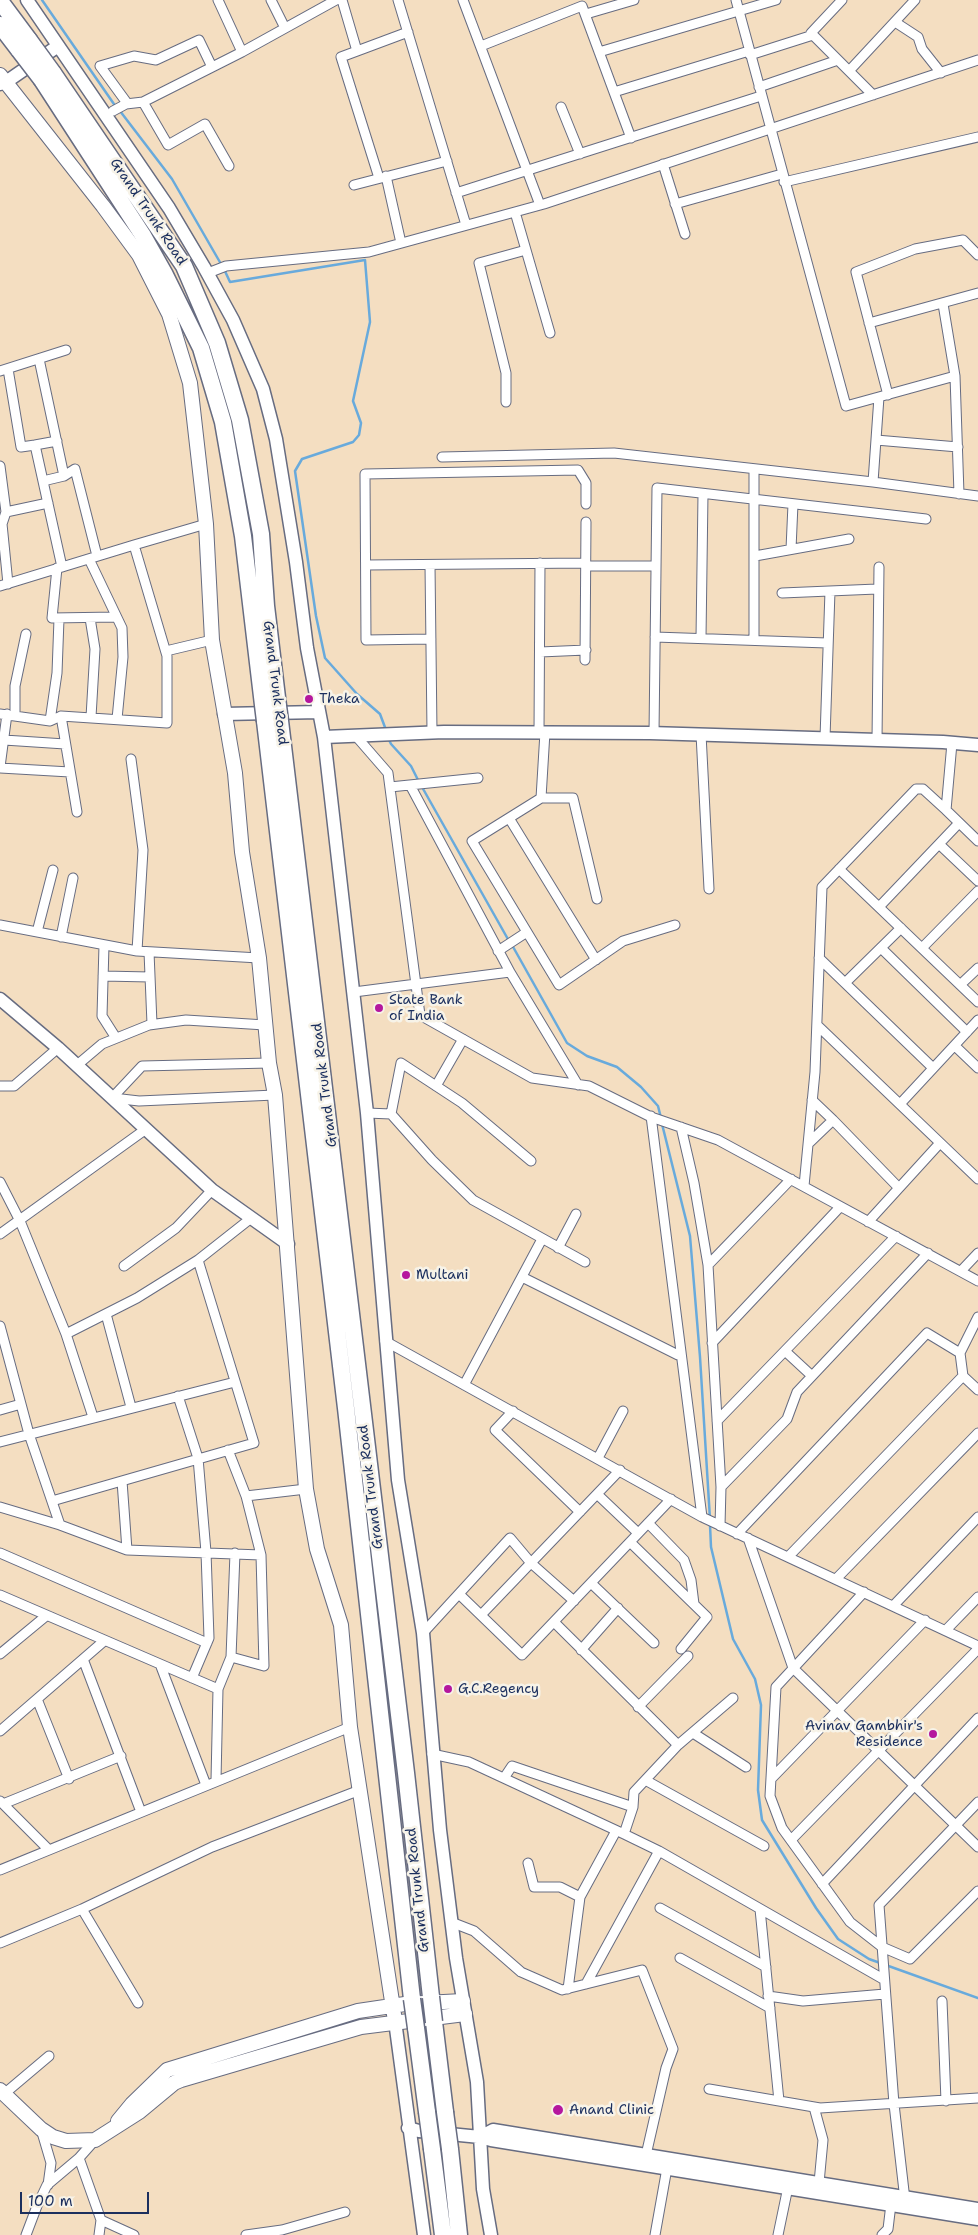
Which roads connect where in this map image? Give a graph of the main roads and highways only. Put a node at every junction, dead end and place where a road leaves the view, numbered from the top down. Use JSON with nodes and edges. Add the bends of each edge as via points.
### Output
{"nodes":[{"id":1,"x":0,"y":1,"type":"edge"},
{"id":2,"x":0,"y":25,"type":"edge"},
{"id":3,"x":24,"y":45,"type":"junction"},
{"id":4,"x":2,"y":80,"type":"edge"},
{"id":5,"x":272,"y":713,"type":"junction"},
{"id":6,"x":393,"y":2005,"type":"junction"},
{"id":7,"x":395,"y":2022,"type":"junction"},
{"id":8,"x":2,"y":2092,"type":"edge"},
{"id":9,"x":112,"y":2130,"type":"junction"},
{"id":10,"x":443,"y":2235,"type":"edge"},
{"id":11,"x":459,"y":2235,"type":"edge"}],
"edges":[{"from":1,"to":3,"type":"highway","name":"Grand Trunk Road"},
{"from":2,"to":3,"type":"highway","name":"Grand Trunk Road"},
{"from":3,"to":5,"type":"highway","name":"Grand Trunk Road","bridge":true,"via":[[47,77],[142,234],[201,348],[223,422]]},
{"from":4,"to":6,"type":"main road","via":[[139,255],[169,314],[190,383],[206,524],[212,640],[235,773],[242,852],[259,958],[275,1095],[306,1489],[317,1549],[341,1625],[350,1727]]},
{"from":5,"to":10,"type":"highway","name":"Grand Trunk Road","bridge":true,"via":[[412,1999]]},
{"from":5,"to":11,"type":"highway","name":"Grand Trunk Road","bridge":true,"via":[[406,1773]]},
{"from":6,"to":7,"type":"main road"},
{"from":6,"to":7,"type":"main road","via":[[464,2008]]},
{"from":6,"to":9,"type":"main road","via":[[358,2011],[167,2070],[132,2104]]},
{"from":7,"to":9,"type":"main road","via":[[361,2027],[174,2083]]},
{"from":8,"to":9,"type":"main road","via":[[53,2137],[95,2140]]}]}
